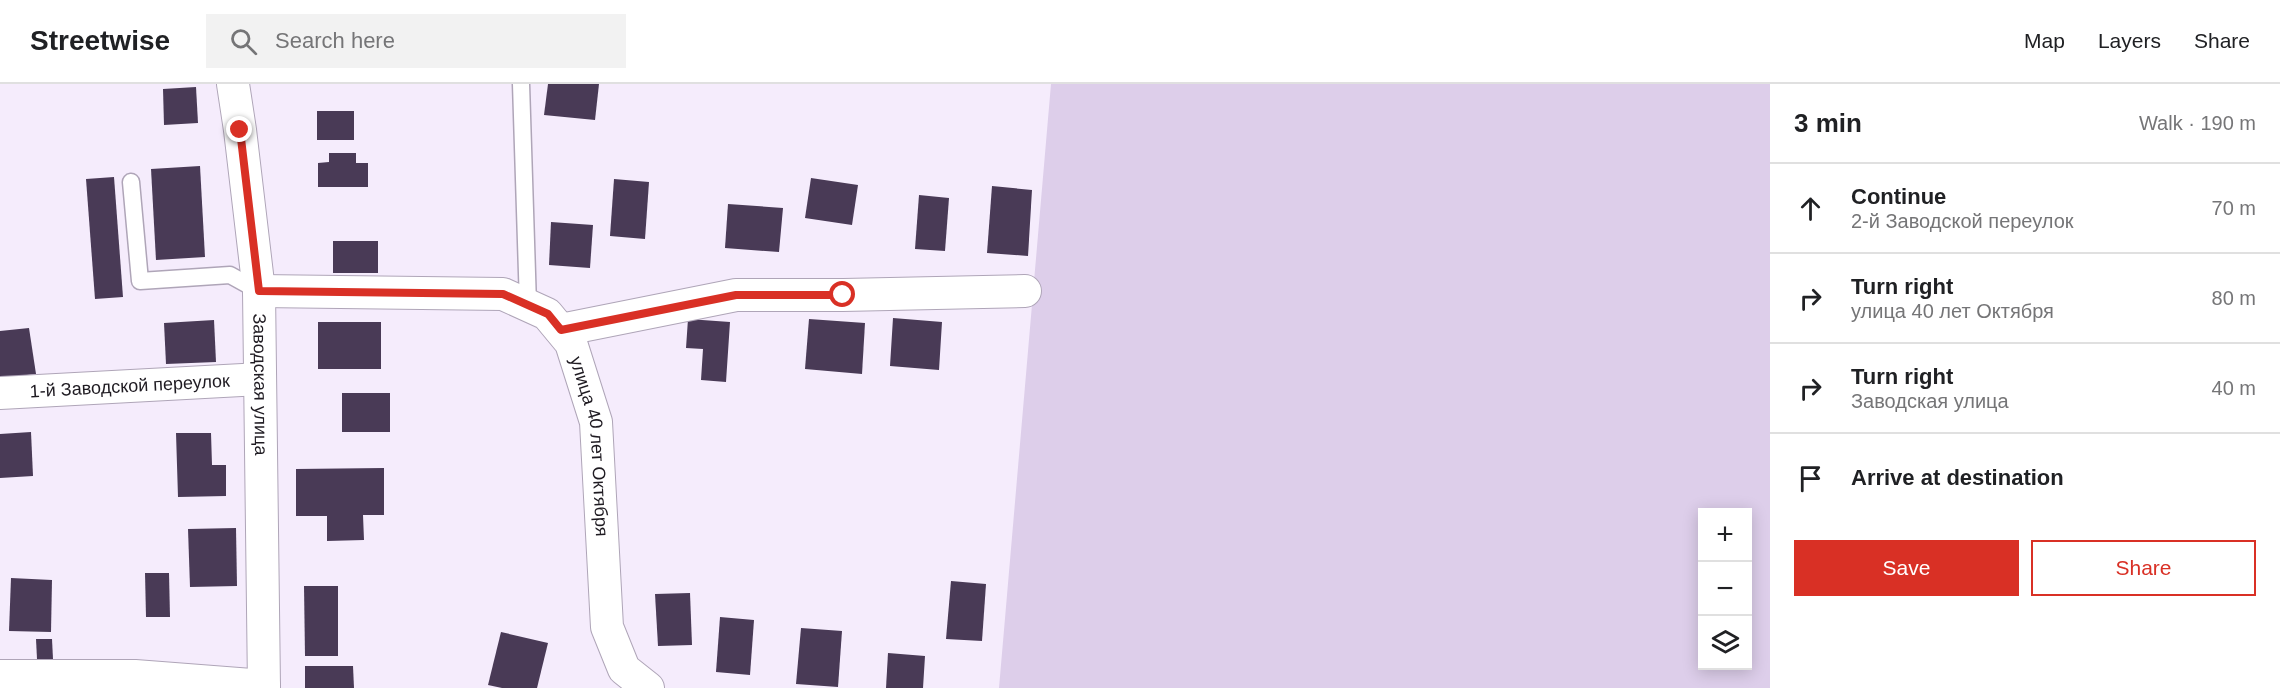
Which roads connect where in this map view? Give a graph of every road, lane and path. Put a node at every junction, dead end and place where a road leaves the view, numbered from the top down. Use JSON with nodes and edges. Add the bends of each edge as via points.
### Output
{"nodes":[{"id":1,"x":233,"y":84,"type":"edge"},
{"id":2,"x":521,"y":84,"type":"edge"},
{"id":3,"x":131,"y":182,"type":"dead end"},
{"id":4,"x":259,"y":291,"type":"junction"},
{"id":5,"x":1025,"y":291,"type":"dead end"},
{"id":6,"x":528,"y":305,"type":"junction"},
{"id":7,"x":561,"y":330,"type":"junction"},
{"id":8,"x":260,"y":379,"type":"junction"},
{"id":9,"x":0,"y":393,"type":"edge"},
{"id":10,"x":0,"y":676,"type":"edge"},
{"id":11,"x":264,"y":687,"type":"edge"},
{"id":12,"x":648,"y":688,"type":"edge"}],
"edges":[{"from":1,"to":4,"type":"street","name":"Заводская улица"},
{"from":2,"to":6,"type":"lane"},
{"from":3,"to":4,"type":"lane","via":[[140,281],[230,275]]},
{"from":4,"to":6,"type":"street","name":"улица 40 лет Октября","via":[[503,294]]},
{"from":4,"to":8,"type":"street","name":"Заводская улица"},
{"from":5,"to":7,"type":"street","via":[[736,295]]},
{"from":6,"to":7,"type":"street","name":"улица 40 лет Октября","via":[[548,314]]},
{"from":7,"to":12,"type":"street","name":"улица 40 лет Октября","via":[[571,343],[596,422],[607,627],[624,669]]},
{"from":8,"to":9,"type":"street","name":"1-й Заводской переулок"},
{"from":8,"to":11,"type":"street","name":"Заводская улица"},
{"from":10,"to":11,"type":"street","via":[[135,676]]}]}
